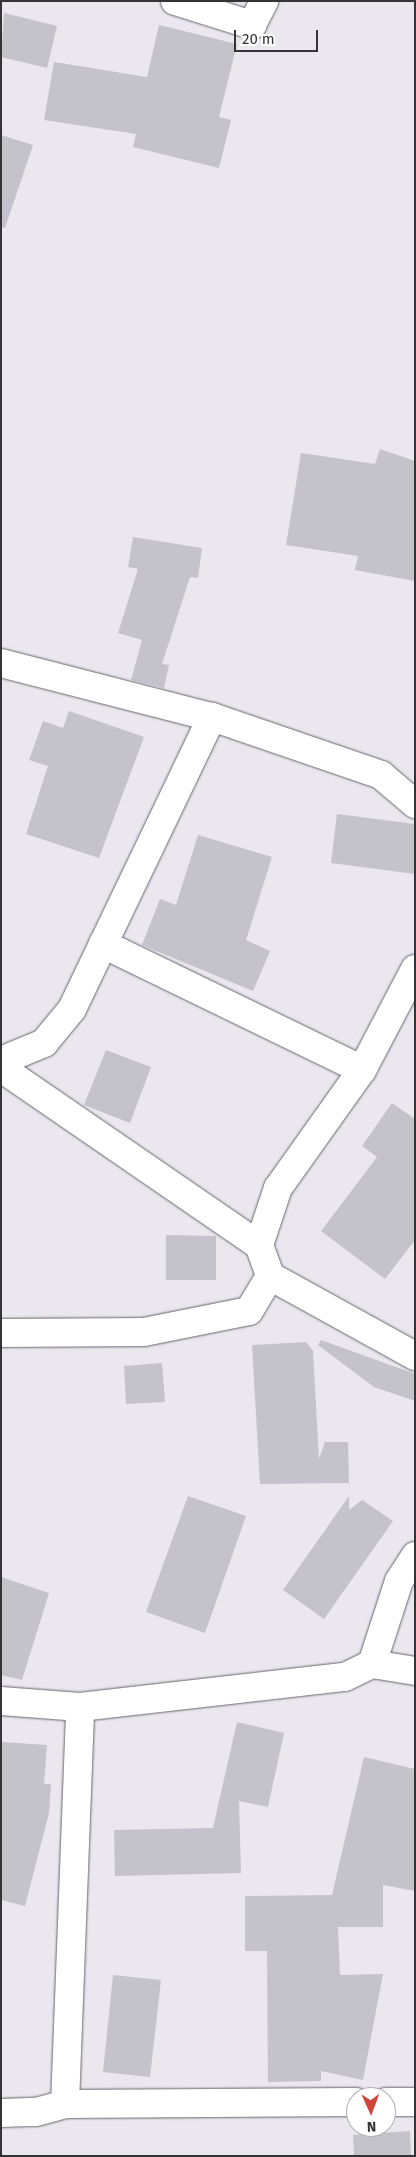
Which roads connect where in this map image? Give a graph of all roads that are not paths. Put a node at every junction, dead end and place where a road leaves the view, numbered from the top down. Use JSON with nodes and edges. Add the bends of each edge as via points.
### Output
{"nodes":[{"id":1,"x":175,"y":1,"type":"edge"},
{"id":2,"x":264,"y":1,"type":"edge"},
{"id":3,"x":1,"y":664,"type":"edge"},
{"id":4,"x":212,"y":717,"type":"junction"},
{"id":5,"x":415,"y":804,"type":"edge"},
{"id":6,"x":103,"y":944,"type":"junction"},
{"id":7,"x":415,"y":969,"type":"edge"},
{"id":8,"x":1,"y":1061,"type":"edge"},
{"id":9,"x":1,"y":1068,"type":"edge"},
{"id":10,"x":362,"y":1070,"type":"junction"},
{"id":11,"x":259,"y":1245,"type":"junction"},
{"id":12,"x":270,"y":1276,"type":"junction"},
{"id":13,"x":1,"y":1333,"type":"edge"},
{"id":14,"x":415,"y":1356,"type":"edge"},
{"id":15,"x":415,"y":1556,"type":"edge"},
{"id":16,"x":372,"y":1664,"type":"junction"},
{"id":17,"x":415,"y":1671,"type":"edge"},
{"id":18,"x":1,"y":1702,"type":"edge"},
{"id":19,"x":80,"y":1707,"type":"junction"},
{"id":20,"x":346,"y":2102,"type":"edge"},
{"id":21,"x":396,"y":2102,"type":"edge"},
{"id":22,"x":415,"y":2102,"type":"edge"},
{"id":23,"x":65,"y":2104,"type":"junction"},
{"id":24,"x":1,"y":2113,"type":"edge"}],
"edges":[{"from":1,"to":2,"type":"street","via":[[252,24]]},
{"from":3,"to":4,"type":"street"},
{"from":4,"to":5,"type":"street","via":[[381,775]]},
{"from":4,"to":6,"type":"street"},
{"from":6,"to":8,"type":"street","via":[[72,1009],[44,1043]]},
{"from":6,"to":10,"type":"street"},
{"from":7,"to":10,"type":"street"},
{"from":9,"to":11,"type":"street"},
{"from":10,"to":11,"type":"street","via":[[278,1188]]},
{"from":11,"to":12,"type":"street"},
{"from":12,"to":13,"type":"street","via":[[249,1311],[144,1332]]},
{"from":12,"to":14,"type":"street"},
{"from":15,"to":16,"type":"street","via":[[399,1581]]},
{"from":16,"to":17,"type":"street"},
{"from":16,"to":19,"type":"street","via":[[345,1677]]},
{"from":18,"to":19,"type":"street"},
{"from":19,"to":23,"type":"street"},
{"from":20,"to":23,"type":"street"},
{"from":21,"to":22,"type":"street"},
{"from":23,"to":24,"type":"street","via":[[36,2112]]}]}
